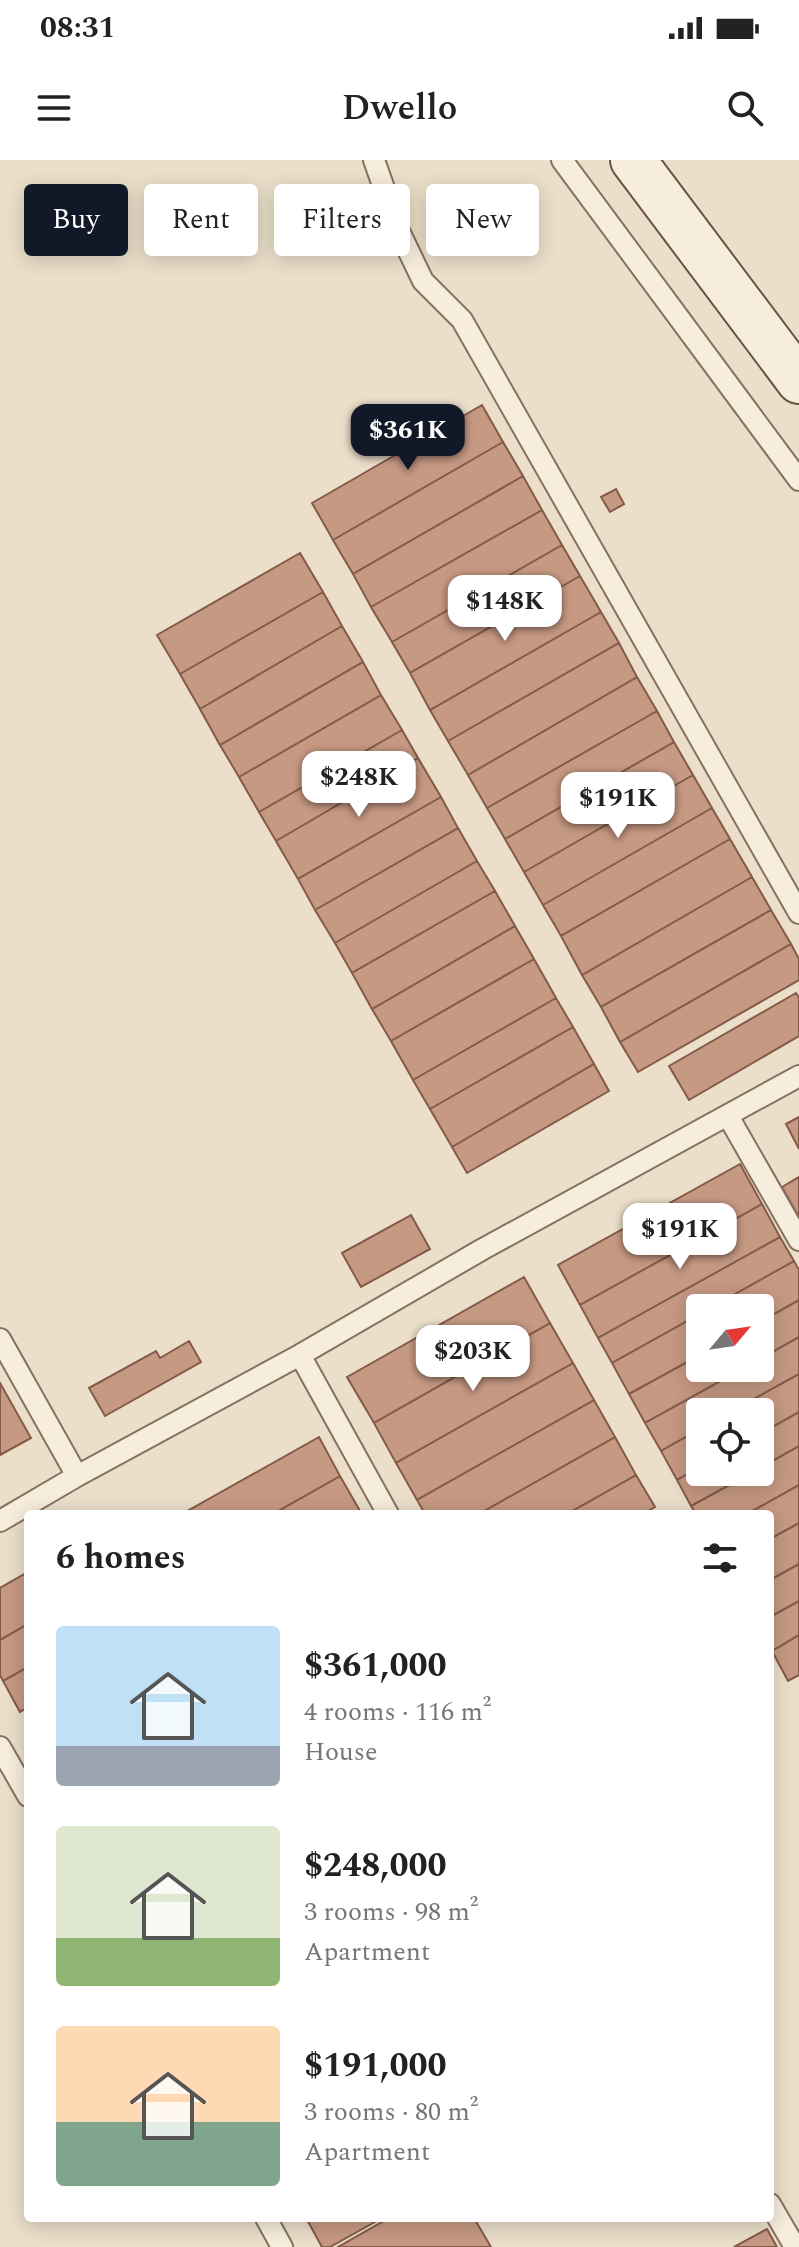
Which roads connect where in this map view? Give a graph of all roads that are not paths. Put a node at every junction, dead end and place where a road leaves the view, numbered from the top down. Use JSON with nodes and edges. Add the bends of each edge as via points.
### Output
{"nodes":[{"id":1,"x":374,"y":160,"type":"edge"},
{"id":2,"x":562,"y":160,"type":"edge"},
{"id":3,"x":633,"y":160,"type":"edge"},
{"id":4,"x":799,"y":381,"type":"edge"},
{"id":5,"x":799,"y":480,"type":"edge"},
{"id":6,"x":799,"y":913,"type":"edge"},
{"id":7,"x":799,"y":1076,"type":"edge"},
{"id":8,"x":728,"y":1116,"type":"junction"},
{"id":9,"x":799,"y":1240,"type":"edge"},
{"id":10,"x":0,"y":1339,"type":"edge"},
{"id":11,"x":300,"y":1355,"type":"junction"},
{"id":12,"x":77,"y":1476,"type":"junction"},
{"id":13,"x":386,"y":1510,"type":"edge"},
{"id":14,"x":0,"y":1521,"type":"edge"},
{"id":15,"x":0,"y":1747,"type":"edge"},
{"id":16,"x":24,"y":1789,"type":"edge"},
{"id":17,"x":774,"y":2211,"type":"edge"},
{"id":18,"x":268,"y":2222,"type":"edge"},
{"id":19,"x":282,"y":2247,"type":"edge"},
{"id":20,"x":795,"y":2247,"type":"edge"}],
"edges":[{"from":1,"to":6,"type":"lane","via":[[423,281],[462,320]]},
{"from":2,"to":5,"type":"lane"},
{"from":3,"to":4,"type":"main road"},
{"from":7,"to":8,"type":"lane"},
{"from":8,"to":9,"type":"lane"},
{"from":8,"to":11,"type":"lane"},
{"from":10,"to":12,"type":"lane"},
{"from":11,"to":12,"type":"lane"},
{"from":11,"to":13,"type":"lane"},
{"from":12,"to":14,"type":"lane"},
{"from":15,"to":16,"type":"lane"},
{"from":17,"to":20,"type":"lane"},
{"from":18,"to":19,"type":"lane"}]}
